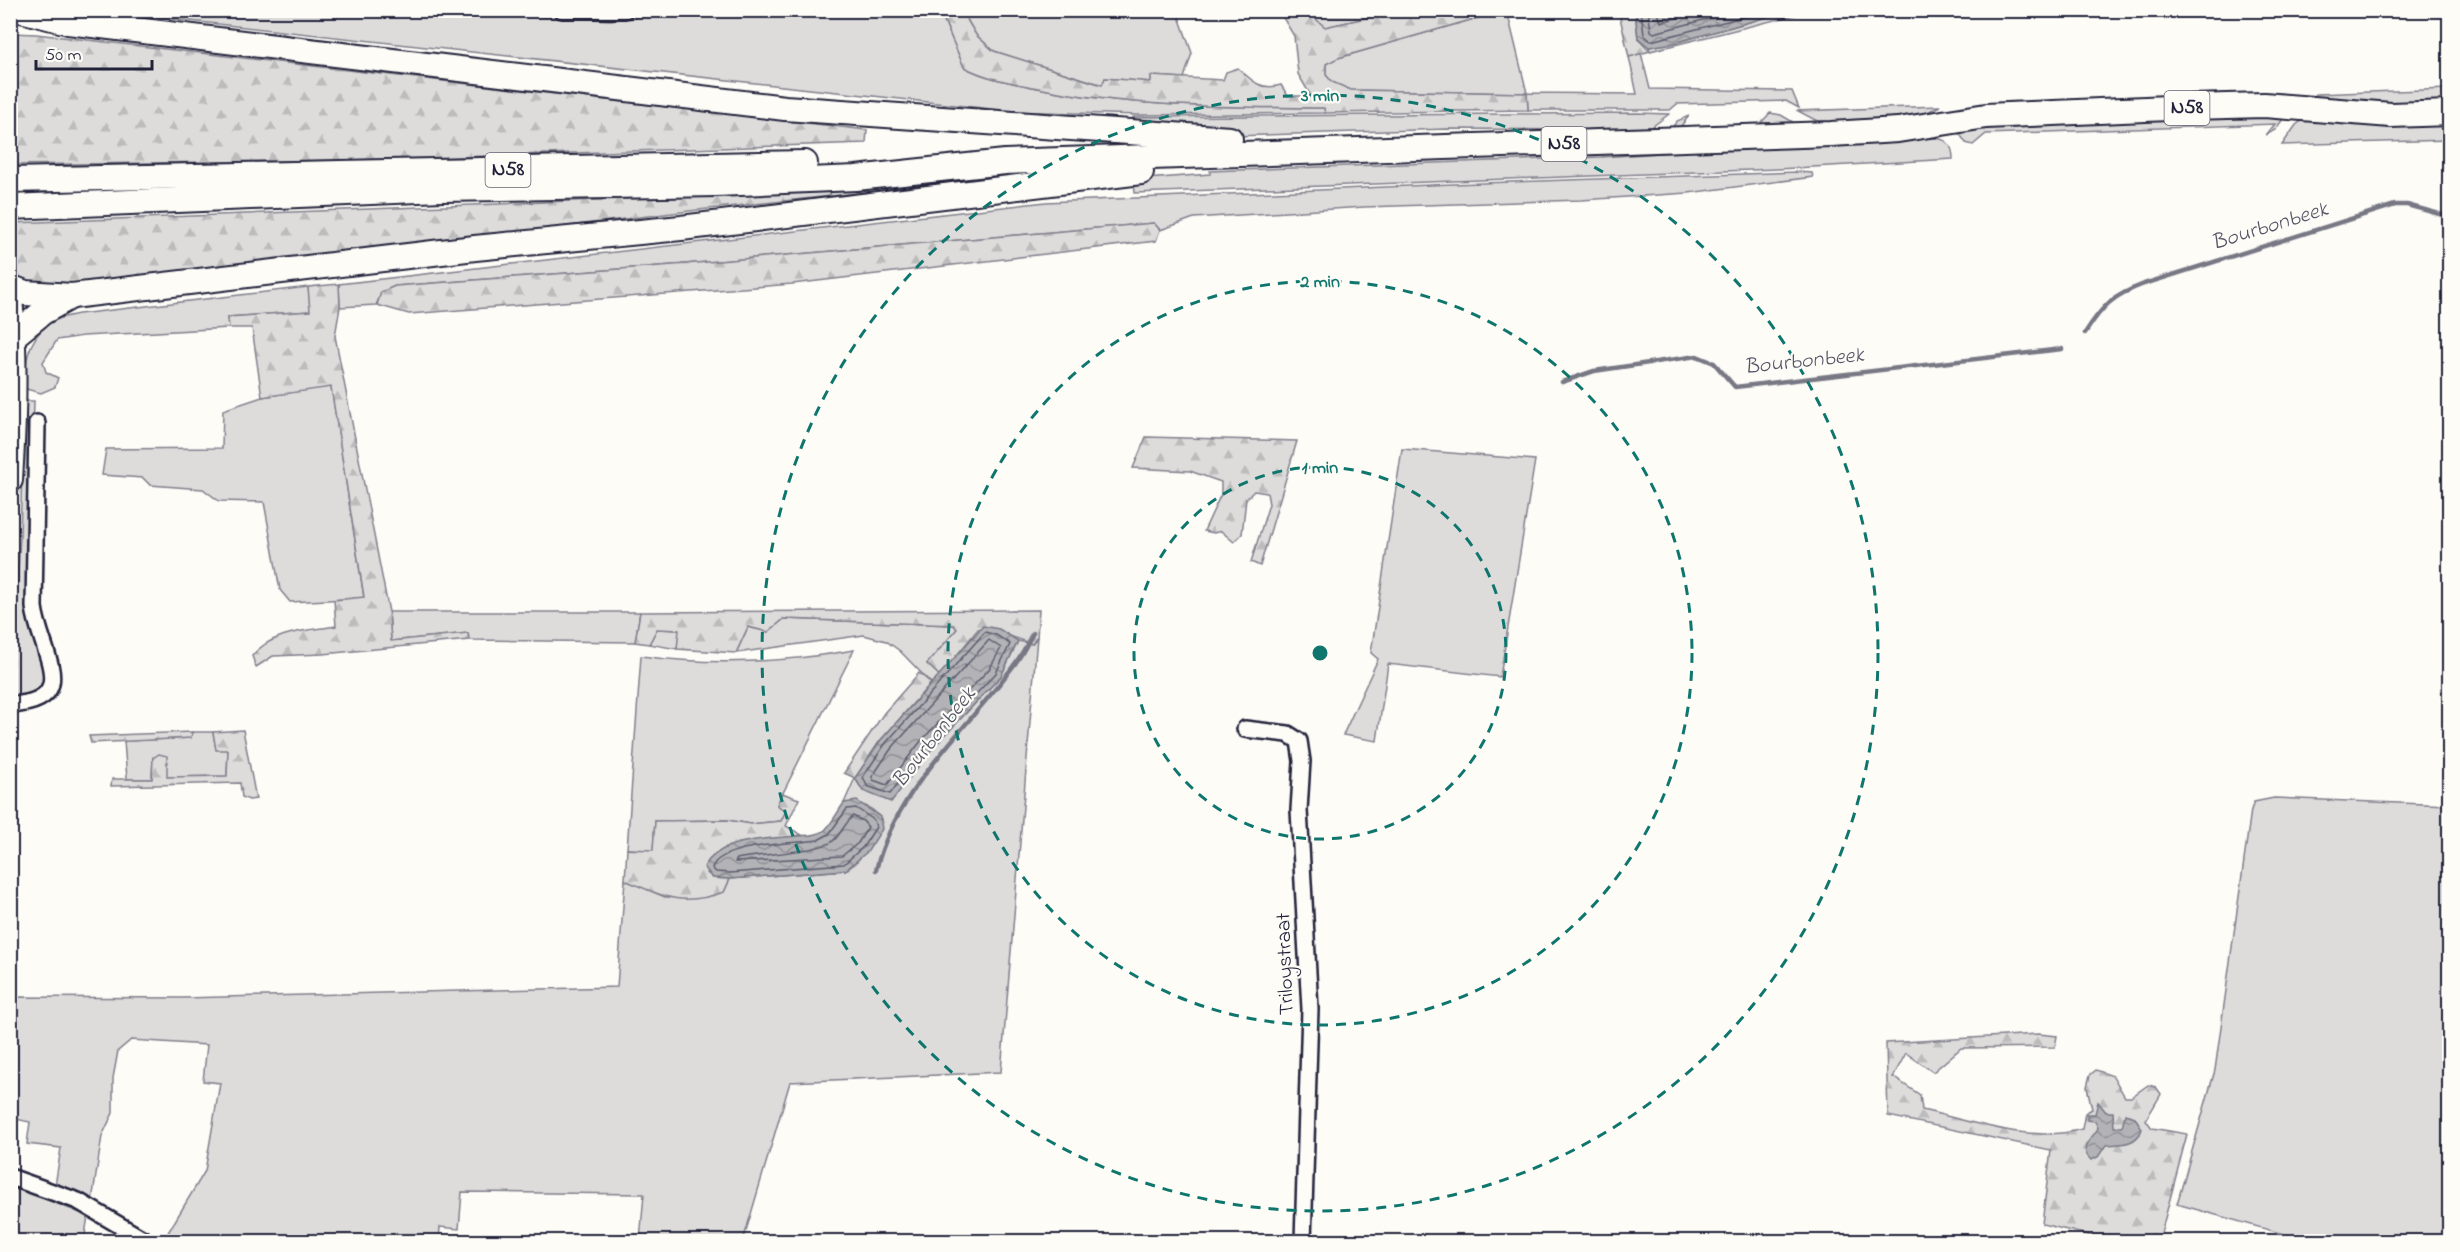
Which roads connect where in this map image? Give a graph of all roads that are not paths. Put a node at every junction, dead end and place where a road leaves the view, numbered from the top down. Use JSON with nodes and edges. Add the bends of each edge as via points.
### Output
{"nodes":[{"id":1,"x":21,"y":10,"type":"edge"},
{"id":2,"x":562,"y":10,"type":"edge"},
{"id":3,"x":625,"y":10,"type":"edge"},
{"id":4,"x":68,"y":22,"type":"junction"},
{"id":5,"x":10,"y":23,"type":"edge"},
{"id":6,"x":2450,"y":113,"type":"edge"},
{"id":7,"x":1318,"y":151,"type":"junction"},
{"id":8,"x":1005,"y":162,"type":"junction"},
{"id":9,"x":10,"y":180,"type":"edge"},
{"id":10,"x":10,"y":207,"type":"edge"},
{"id":11,"x":10,"y":287,"type":"edge"},
{"id":12,"x":72,"y":296,"type":"junction"},
{"id":13,"x":10,"y":298,"type":"edge"},
{"id":14,"x":12,"y":338,"type":"edge"},
{"id":15,"x":37,"y":423,"type":"dead end"},
{"id":16,"x":10,"y":480,"type":"edge"},
{"id":17,"x":10,"y":705,"type":"edge"},
{"id":18,"x":1245,"y":729,"type":"dead end"},
{"id":19,"x":10,"y":1177,"type":"edge"},
{"id":20,"x":148,"y":1242,"type":"edge"},
{"id":21,"x":1303,"y":1242,"type":"edge"}],
"edges":[{"from":1,"to":4,"type":"main road"},
{"from":2,"to":3,"type":"street"},
{"from":4,"to":5,"type":"main road","number":"N58"},
{"from":4,"to":7,"type":"main road","number":"N58","via":[[785,108],[1201,139],[1262,139]]},
{"from":6,"to":7,"type":"main road","number":"N58","via":[[2391,116],[2274,106],[2191,107],[1986,116],[1898,130],[1832,134]]},
{"from":7,"to":8,"type":"main road","number":"N58"},
{"from":7,"to":12,"type":"main road","number":"N58","via":[[1276,164],[1132,173]]},
{"from":8,"to":9,"type":"main road","number":"N58","via":[[976,159]]},
{"from":8,"to":10,"type":"main road","number":"N58","via":[[880,176],[786,181],[442,189]]},
{"from":11,"to":12,"type":"main road","via":[[26,294]]},
{"from":12,"to":14,"type":"main road","number":"N58","via":[[43,312]]},
{"from":13,"to":14,"type":"main road"},
{"from":14,"to":16,"type":"main road","via":[[14,410]]},
{"from":15,"to":17,"type":"street","via":[[34,607],[36,626],[52,671],[52,685],[42,700]]},
{"from":18,"to":21,"type":"street","name":"Triloystraat","via":[[1288,734],[1299,741],[1302,760],[1299,810],[1310,1009]]},
{"from":19,"to":20,"type":"street","via":[[78,1201]]}]}
